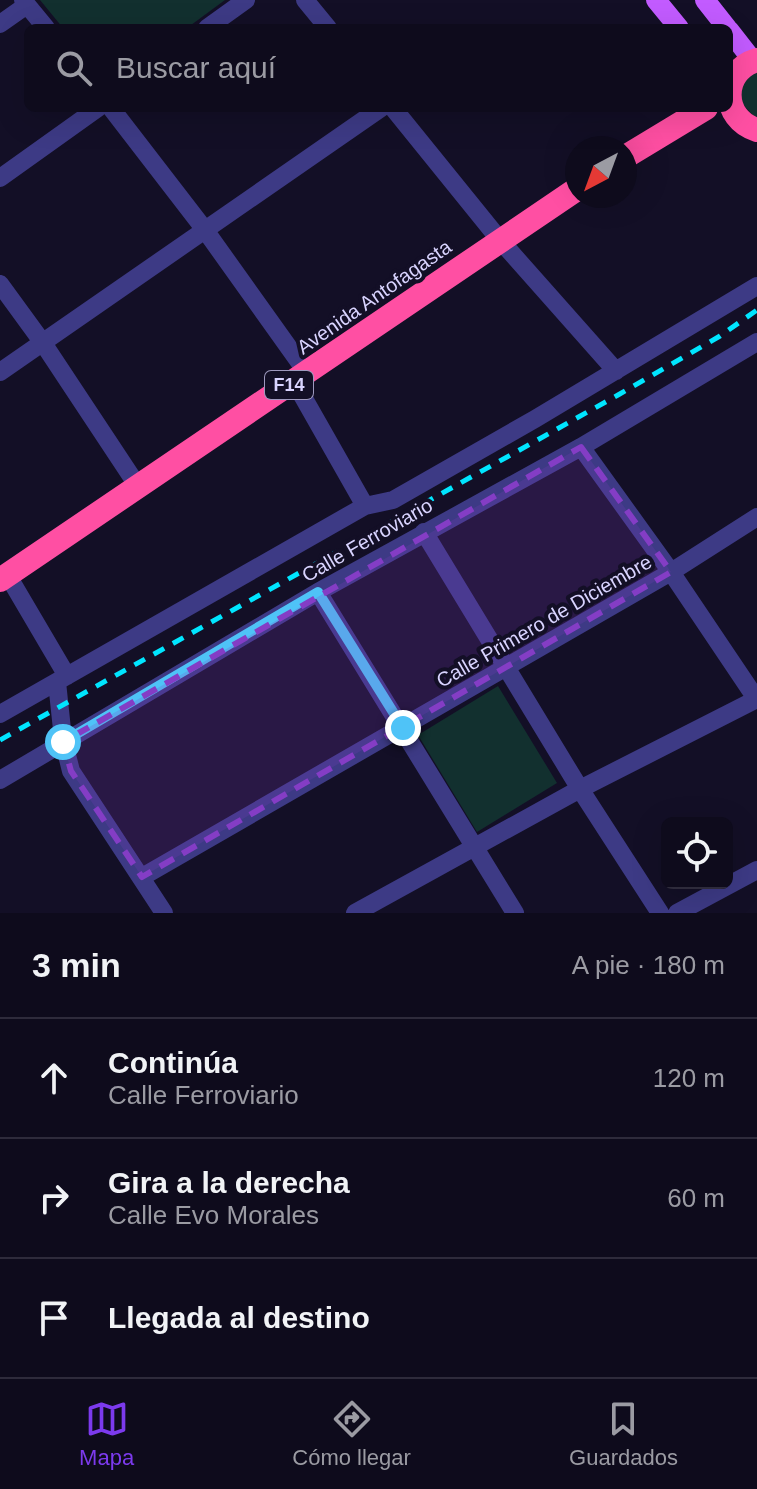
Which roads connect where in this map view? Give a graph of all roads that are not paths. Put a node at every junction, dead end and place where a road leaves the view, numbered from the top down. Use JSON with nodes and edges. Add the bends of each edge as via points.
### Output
{"nodes":[{"id":1,"x":246,"y":0,"type":"edge"},
{"id":2,"x":305,"y":0,"type":"edge"},
{"id":3,"x":656,"y":0,"type":"edge"},
{"id":4,"x":705,"y":0,"type":"edge"},
{"id":5,"x":25,"y":2,"type":"edge"},
{"id":6,"x":0,"y":24,"type":"edge"},
{"id":7,"x":43,"y":24,"type":"edge"},
{"id":8,"x":213,"y":24,"type":"edge"},
{"id":9,"x":325,"y":24,"type":"edge"},
{"id":10,"x":676,"y":24,"type":"edge"},
{"id":11,"x":724,"y":24,"type":"edge"},
{"id":12,"x":733,"y":35,"type":"edge"},
{"id":13,"x":755,"y":61,"type":"edge"},
{"id":14,"x":733,"y":81,"type":"edge"},
{"id":15,"x":733,"y":110,"type":"edge"},
{"id":16,"x":92,"y":112,"type":"edge"},
{"id":17,"x":114,"y":112,"type":"edge"},
{"id":18,"x":375,"y":112,"type":"edge"},
{"id":19,"x":396,"y":112,"type":"edge"},
{"id":20,"x":699,"y":112,"type":"edge"},
{"id":21,"x":757,"y":130,"type":"edge"},
{"id":22,"x":637,"y":150,"type":"edge"},
{"id":23,"x":0,"y":178,"type":"edge"},
{"id":24,"x":565,"y":197,"type":"edge"},
{"id":25,"x":205,"y":230,"type":"junction"},
{"id":26,"x":499,"y":239,"type":"junction"},
{"id":27,"x":0,"y":284,"type":"edge"},
{"id":28,"x":757,"y":286,"type":"edge"},
{"id":29,"x":757,"y":342,"type":"edge"},
{"id":30,"x":43,"y":343,"type":"junction"},
{"id":31,"x":616,"y":371,"type":"junction"},
{"id":32,"x":0,"y":372,"type":"edge"},
{"id":33,"x":300,"y":377,"type":"junction"},
{"id":34,"x":581,"y":447,"type":"junction"},
{"id":35,"x":137,"y":485,"type":"junction"},
{"id":36,"x":365,"y":506,"type":"junction"},
{"id":37,"x":757,"y":517,"type":"edge"},
{"id":38,"x":424,"y":532,"type":"junction"},
{"id":39,"x":671,"y":572,"type":"junction"},
{"id":40,"x":4,"y":577,"type":"edge"},
{"id":41,"x":318,"y":592,"type":"junction"},
{"id":42,"x":505,"y":668,"type":"junction"},
{"id":43,"x":62,"y":679,"type":"junction"},
{"id":44,"x":757,"y":699,"type":"edge"},
{"id":45,"x":0,"y":714,"type":"edge"},
{"id":46,"x":403,"y":728,"type":"junction"},
{"id":47,"x":63,"y":742,"type":"junction"},
{"id":48,"x":0,"y":780,"type":"edge"},
{"id":49,"x":580,"y":789,"type":"junction"},
{"id":50,"x":472,"y":848,"type":"junction"},
{"id":51,"x":757,"y":870,"type":"edge"},
{"id":52,"x":142,"y":877,"type":"junction"},
{"id":53,"x":164,"y":913,"type":"edge"},
{"id":54,"x":355,"y":913,"type":"edge"},
{"id":55,"x":515,"y":913,"type":"edge"},
{"id":56,"x":660,"y":913,"type":"edge"},
{"id":57,"x":677,"y":913,"type":"edge"}],
"edges":[{"from":1,"to":8,"type":"street"},
{"from":2,"to":9,"type":"street"},
{"from":3,"to":10,"type":"main road"},
{"from":4,"to":11,"type":"main road"},
{"from":5,"to":6,"type":"street"},
{"from":5,"to":7,"type":"street"},
{"from":12,"to":13,"type":"main road"},
{"from":13,"to":14,"type":"highway"},
{"from":15,"to":21,"type":"highway","via":[[745,126]]},
{"from":16,"to":23,"type":"street"},
{"from":17,"to":25,"type":"street"},
{"from":18,"to":25,"type":"street"},
{"from":19,"to":26,"type":"street"},
{"from":20,"to":22,"type":"highway"},
{"from":24,"to":26,"type":"highway","name":"Avenida Antofagasta","number":"F14"},
{"from":25,"to":30,"type":"street"},
{"from":25,"to":33,"type":"street"},
{"from":26,"to":31,"type":"street"},
{"from":26,"to":33,"type":"highway","name":"Avenida Antofagasta","number":"F14"},
{"from":27,"to":30,"type":"street"},
{"from":28,"to":31,"type":"street","name":"Calle Ferroviario"},
{"from":29,"to":34,"type":"street","name":"Calle Ferroviario"},
{"from":30,"to":32,"type":"street"},
{"from":30,"to":35,"type":"street"},
{"from":31,"to":36,"type":"street","name":"Calle Ferroviario","via":[[393,500]]},
{"from":33,"to":35,"type":"highway","name":"Avenida Antofagasta","number":"F14"},
{"from":33,"to":36,"type":"street"},
{"from":34,"to":38,"type":"street","name":"Calle Ferroviario"},
{"from":34,"to":39,"type":"street"},
{"from":35,"to":40,"type":"highway","name":"Avenida Antofagasta","number":"F14"},
{"from":36,"to":43,"type":"street","name":"Calle Ferroviario"},
{"from":37,"to":39,"type":"street","name":"Calle Primero de Diciembre"},
{"from":38,"to":41,"type":"street","name":"Calle Ferroviario"},
{"from":38,"to":42,"type":"street"},
{"from":39,"to":42,"type":"street","name":"Calle Primero de Diciembre"},
{"from":39,"to":44,"type":"street"},
{"from":40,"to":43,"type":"street"},
{"from":41,"to":46,"type":"street"},
{"from":41,"to":47,"type":"street","name":"Calle Ferroviario"},
{"from":42,"to":46,"type":"street","name":"Calle Primero de Diciembre"},
{"from":42,"to":49,"type":"street"},
{"from":43,"to":45,"type":"street","name":"Calle Ferroviario"},
{"from":43,"to":47,"type":"street"},
{"from":44,"to":49,"type":"street"},
{"from":46,"to":50,"type":"street"},
{"from":46,"to":52,"type":"street","name":"Calle Primero de Diciembre"},
{"from":47,"to":48,"type":"street","name":"Calle Ferroviario"},
{"from":47,"to":52,"type":"street","via":[[71,771]]},
{"from":49,"to":50,"type":"street"},
{"from":49,"to":56,"type":"street"},
{"from":50,"to":54,"type":"street"},
{"from":50,"to":55,"type":"street"},
{"from":51,"to":57,"type":"street"},
{"from":52,"to":53,"type":"street"}]}
